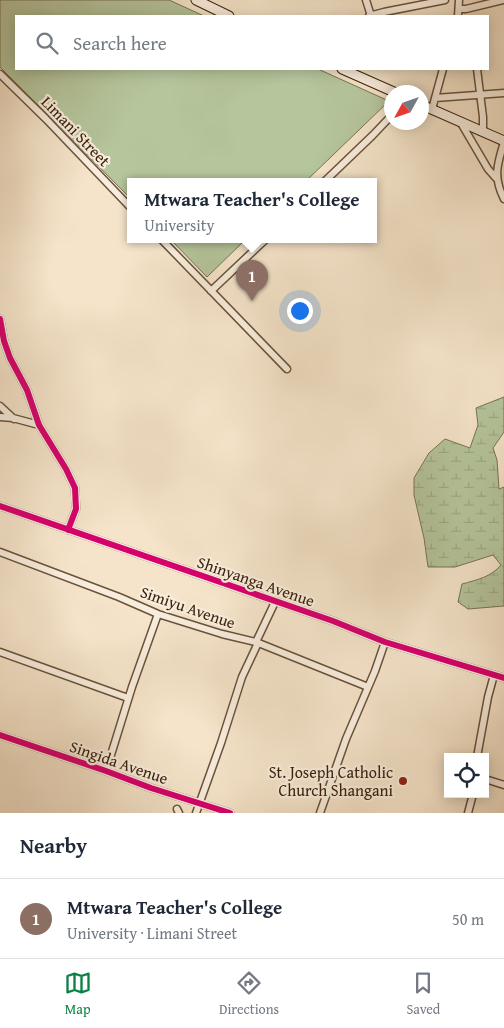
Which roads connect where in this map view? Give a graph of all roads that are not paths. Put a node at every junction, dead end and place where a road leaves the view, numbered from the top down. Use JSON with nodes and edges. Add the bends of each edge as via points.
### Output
{"nodes":[{"id":1,"x":196,"y":0,"type":"edge"},
{"id":2,"x":366,"y":0,"type":"edge"},
{"id":3,"x":444,"y":0,"type":"edge"},
{"id":4,"x":459,"y":0,"type":"edge"},
{"id":5,"x":503,"y":0,"type":"edge"},
{"id":6,"x":462,"y":9,"type":"junction"},
{"id":7,"x":227,"y":15,"type":"edge"},
{"id":8,"x":370,"y":15,"type":"edge"},
{"id":9,"x":374,"y":15,"type":"edge"},
{"id":10,"x":459,"y":15,"type":"edge"},
{"id":11,"x":466,"y":15,"type":"edge"},
{"id":12,"x":344,"y":70,"type":"edge"},
{"id":13,"x":443,"y":70,"type":"edge"},
{"id":14,"x":477,"y":70,"type":"edge"},
{"id":15,"x":0,"y":74,"type":"edge"},
{"id":16,"x":384,"y":88,"type":"edge"},
{"id":17,"x":504,"y":92,"type":"edge"},
{"id":18,"x":480,"y":95,"type":"junction"},
{"id":19,"x":435,"y":98,"type":"junction"},
{"id":20,"x":429,"y":108,"type":"edge"},
{"id":21,"x":432,"y":109,"type":"junction"},
{"id":22,"x":460,"y":121,"type":"junction"},
{"id":23,"x":384,"y":123,"type":"edge"},
{"id":24,"x":482,"y":131,"type":"junction"},
{"id":25,"x":504,"y":142,"type":"edge"},
{"id":26,"x":328,"y":178,"type":"edge"},
{"id":27,"x":496,"y":178,"type":"junction"},
{"id":28,"x":504,"y":199,"type":"edge"},
{"id":29,"x":127,"y":204,"type":"edge"},
{"id":30,"x":165,"y":243,"type":"edge"},
{"id":31,"x":262,"y":243,"type":"edge"},
{"id":32,"x":212,"y":291,"type":"junction"},
{"id":33,"x":0,"y":319,"type":"edge"},
{"id":34,"x":288,"y":369,"type":"dead end"},
{"id":35,"x":0,"y":406,"type":"edge"},
{"id":36,"x":0,"y":417,"type":"edge"},
{"id":37,"x":15,"y":419,"type":"junction"},
{"id":38,"x":39,"y":425,"type":"junction"},
{"id":39,"x":0,"y":506,"type":"edge"},
{"id":40,"x":68,"y":530,"type":"junction"},
{"id":41,"x":0,"y":552,"type":"edge"},
{"id":42,"x":275,"y":602,"type":"junction"},
{"id":43,"x":158,"y":614,"type":"junction"},
{"id":44,"x":385,"y":642,"type":"junction"},
{"id":45,"x":257,"y":643,"type":"junction"},
{"id":46,"x":0,"y":652,"type":"edge"},
{"id":47,"x":494,"y":675,"type":"junction"},
{"id":48,"x":504,"y":678,"type":"edge"},
{"id":49,"x":368,"y":687,"type":"junction"},
{"id":50,"x":128,"y":698,"type":"junction"},
{"id":51,"x":0,"y":735,"type":"edge"},
{"id":52,"x":478,"y":753,"type":"edge"},
{"id":53,"x":106,"y":770,"type":"junction"},
{"id":54,"x":489,"y":780,"type":"edge"},
{"id":55,"x":504,"y":785,"type":"edge"},
{"id":56,"x":472,"y":798,"type":"edge"},
{"id":57,"x":199,"y":803,"type":"junction"},
{"id":58,"x":196,"y":813,"type":"edge"},
{"id":59,"x":230,"y":813,"type":"edge"},
{"id":60,"x":320,"y":813,"type":"edge"},
{"id":61,"x":468,"y":813,"type":"edge"}],
"edges":[{"from":1,"to":7,"type":"street"},
{"from":2,"to":8,"type":"street"},
{"from":3,"to":9,"type":"street"},
{"from":4,"to":6,"type":"street"},
{"from":5,"to":6,"type":"street"},
{"from":6,"to":10,"type":"street"},
{"from":6,"to":11,"type":"street"},
{"from":12,"to":16,"type":"street"},
{"from":13,"to":19,"type":"street"},
{"from":14,"to":18,"type":"street"},
{"from":15,"to":29,"type":"street","name":"Limani Street"},
{"from":17,"to":18,"type":"street"},
{"from":18,"to":19,"type":"street"},
{"from":18,"to":24,"type":"street"},
{"from":19,"to":21,"type":"street"},
{"from":20,"to":21,"type":"street"},
{"from":21,"to":22,"type":"street"},
{"from":22,"to":24,"type":"street"},
{"from":22,"to":27,"type":"street"},
{"from":23,"to":26,"type":"street"},
{"from":24,"to":25,"type":"street"},
{"from":25,"to":27,"type":"street"},
{"from":27,"to":28,"type":"street"},
{"from":30,"to":32,"type":"street"},
{"from":31,"to":32,"type":"street"},
{"from":32,"to":34,"type":"street"},
{"from":33,"to":38,"type":"street","via":[[4,342],[27,390]]},
{"from":35,"to":37,"type":"street"},
{"from":36,"to":37,"type":"street"},
{"from":37,"to":38,"type":"street"},
{"from":38,"to":40,"type":"street","via":[[74,488],[76,509]]},
{"from":39,"to":40,"type":"street","name":"Shinyanga Avenue"},
{"from":40,"to":42,"type":"street","name":"Shinyanga Avenue"},
{"from":41,"to":43,"type":"street","name":"Simiyu Avenue"},
{"from":42,"to":44,"type":"street","name":"Shinyanga Avenue"},
{"from":42,"to":45,"type":"street"},
{"from":43,"to":45,"type":"street","name":"Simiyu Avenue"},
{"from":43,"to":50,"type":"street"},
{"from":44,"to":47,"type":"street","name":"Shinyanga Avenue"},
{"from":44,"to":49,"type":"street"},
{"from":45,"to":49,"type":"street","name":"Simiyu Avenue"},
{"from":45,"to":57,"type":"street","via":[[239,685]]},
{"from":46,"to":50,"type":"street"},
{"from":47,"to":48,"type":"street","name":"Shinyanga Avenue"},
{"from":47,"to":52,"type":"street"},
{"from":49,"to":60,"type":"street"},
{"from":50,"to":53,"type":"street"},
{"from":51,"to":53,"type":"street","name":"Singida Avenue"},
{"from":53,"to":57,"type":"street","name":"Singida Avenue"},
{"from":54,"to":55,"type":"street"},
{"from":56,"to":61,"type":"street"},
{"from":57,"to":58,"type":"street"},
{"from":57,"to":59,"type":"street","name":"Singida Avenue"}]}
